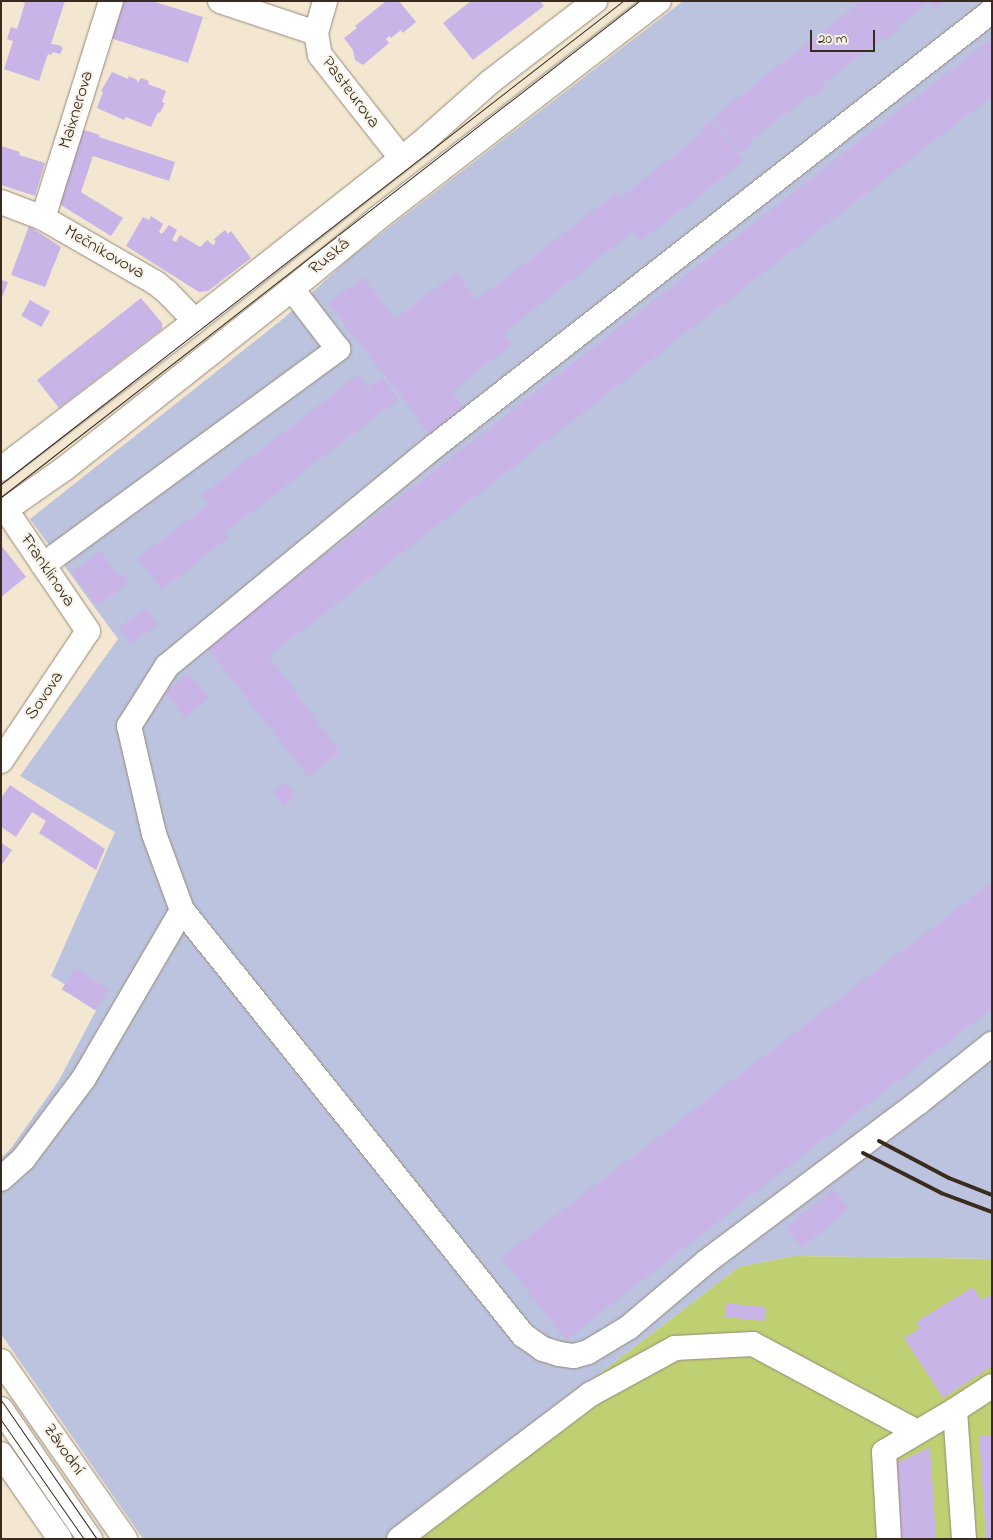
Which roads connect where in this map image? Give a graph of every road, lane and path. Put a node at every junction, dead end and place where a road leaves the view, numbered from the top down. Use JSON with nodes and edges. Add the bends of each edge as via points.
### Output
{"nodes":[{"id":1,"x":111,"y":1,"type":"edge"},
{"id":2,"x":220,"y":1,"type":"edge"},
{"id":3,"x":325,"y":1,"type":"edge"},
{"id":4,"x":595,"y":1,"type":"edge"},
{"id":5,"x":659,"y":1,"type":"edge"},
{"id":6,"x":992,"y":11,"type":"edge"},
{"id":7,"x":316,"y":33,"type":"junction"},
{"id":8,"x":401,"y":158,"type":"junction"},
{"id":9,"x":1,"y":202,"type":"edge"},
{"id":10,"x":43,"y":218,"type":"junction"},
{"id":11,"x":292,"y":288,"type":"junction"},
{"id":12,"x":195,"y":321,"type":"junction"},
{"id":13,"x":1,"y":468,"type":"edge"},
{"id":14,"x":4,"y":511,"type":"edge"},
{"id":15,"x":43,"y":564,"type":"junction"},
{"id":16,"x":88,"y":631,"type":"joint"},
{"id":17,"x":1,"y":761,"type":"edge"},
{"id":18,"x":182,"y":910,"type":"junction"},
{"id":19,"x":992,"y":1044,"type":"edge"},
{"id":20,"x":1,"y":1179,"type":"edge"},
{"id":21,"x":1,"y":1361,"type":"edge"},
{"id":22,"x":992,"y":1386,"type":"edge"},
{"id":23,"x":1,"y":1410,"type":"edge"},
{"id":24,"x":955,"y":1410,"type":"junction"},
{"id":25,"x":917,"y":1432,"type":"junction"},
{"id":26,"x":1,"y":1454,"type":"edge"},
{"id":27,"x":60,"y":1539,"type":"edge"},
{"id":28,"x":90,"y":1539,"type":"edge"},
{"id":29,"x":125,"y":1539,"type":"edge"},
{"id":30,"x":399,"y":1539,"type":"edge"},
{"id":31,"x":889,"y":1539,"type":"edge"},
{"id":32,"x":964,"y":1539,"type":"edge"}],
"edges":[{"from":1,"to":10,"type":"street","name":"Maixnerova"},
{"from":2,"to":7,"type":"street"},
{"from":3,"to":7,"type":"street"},
{"from":4,"to":8,"type":"street","name":"Ruská","via":[[490,82]]},
{"from":5,"to":11,"type":"street","name":"Ruská"},
{"from":6,"to":18,"type":"street","via":[[435,446],[167,666],[129,726],[154,834]]},
{"from":7,"to":8,"type":"street","name":"Pasteurova","via":[[320,55]]},
{"from":8,"to":12,"type":"street","name":"Ruská"},
{"from":9,"to":10,"type":"street","name":"Mečnikovova"},
{"from":10,"to":12,"type":"street","name":"Mečnikovova","via":[[156,283]]},
{"from":11,"to":14,"type":"street","name":"Ruská","via":[[64,469]]},
{"from":11,"to":15,"type":"street","via":[[338,349]]},
{"from":12,"to":13,"type":"street","name":"Ruská"},
{"from":14,"to":15,"type":"street","name":"Franklinova"},
{"from":15,"to":16,"type":"street","name":"Franklinova"},
{"from":16,"to":17,"type":"street","name":"Sovova"},
{"from":18,"to":19,"type":"street","via":[[523,1335],[544,1349],[559,1354],[574,1356],[588,1352],[628,1328],[706,1262]]},
{"from":18,"to":20,"type":"street","via":[[84,1078],[24,1158]]},
{"from":21,"to":29,"type":"street","name":"Závodní"},
{"from":22,"to":24,"type":"street"},
{"from":23,"to":28,"type":"street"},
{"from":24,"to":25,"type":"street"},
{"from":24,"to":32,"type":"street"},
{"from":25,"to":30,"type":"street","via":[[753,1344],[675,1348],[591,1394]]},
{"from":25,"to":31,"type":"street","via":[[884,1452]]},
{"from":26,"to":27,"type":"street"}]}
